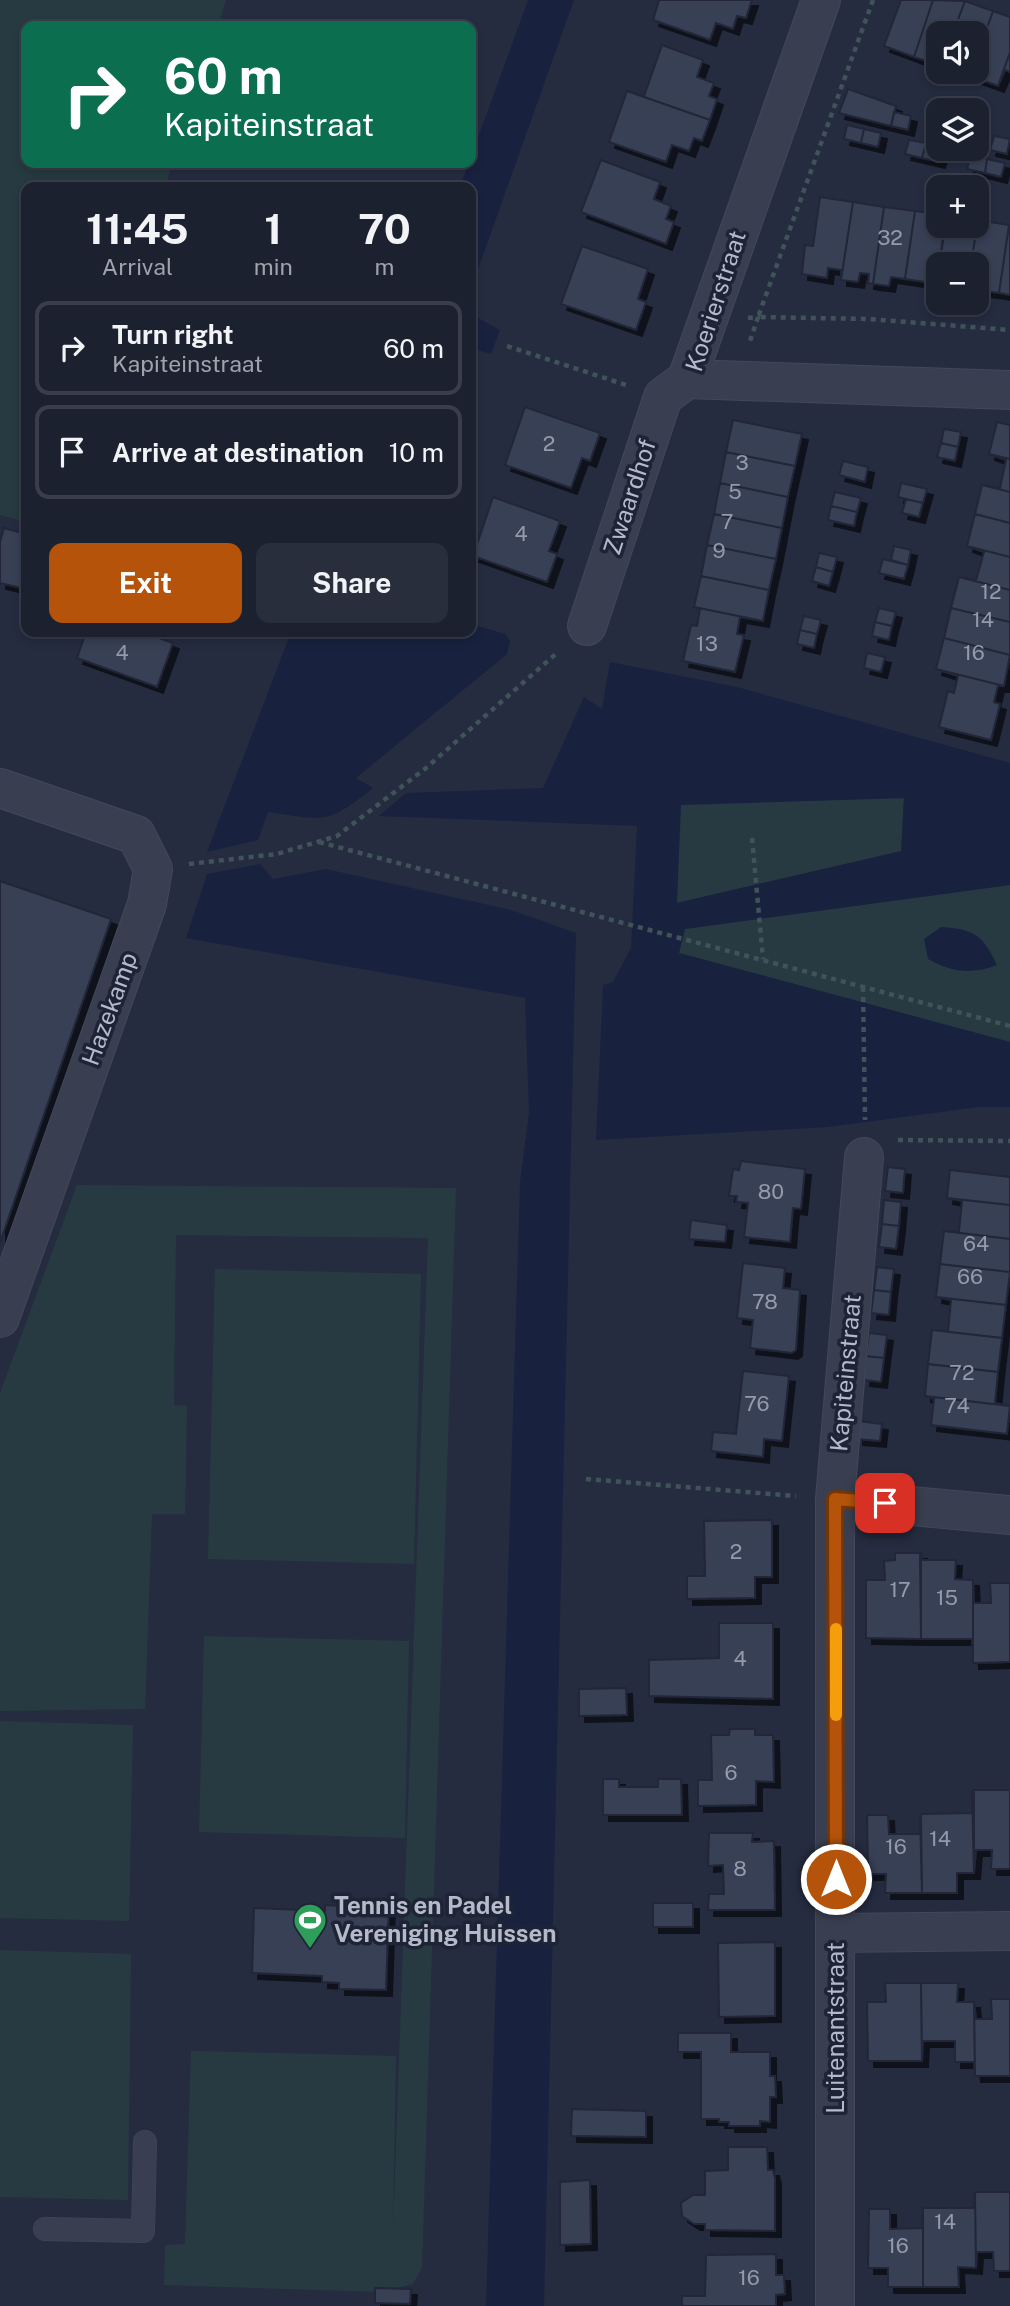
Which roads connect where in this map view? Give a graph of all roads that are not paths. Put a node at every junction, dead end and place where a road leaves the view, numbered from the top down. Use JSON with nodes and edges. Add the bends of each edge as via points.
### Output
{"nodes":[{"id":1,"x":821,"y":0,"type":"edge"},
{"id":2,"x":675,"y":388,"type":"junction"},
{"id":3,"x":1010,"y":390,"type":"edge"},
{"id":4,"x":587,"y":626,"type":"road end"},
{"id":5,"x":0,"y":788,"type":"edge"},
{"id":6,"x":874,"y":1141,"type":"road end"},
{"id":7,"x":0,"y":1318,"type":"edge"},
{"id":8,"x":835,"y":1499,"type":"junction"},
{"id":9,"x":1010,"y":1515,"type":"edge"},
{"id":10,"x":1010,"y":1931,"type":"edge"},
{"id":11,"x":837,"y":1933,"type":"junction"},
{"id":12,"x":145,"y":2142,"type":"dead end"},
{"id":13,"x":45,"y":2229,"type":"dead end"},
{"id":14,"x":835,"y":2306,"type":"edge"}],
"edges":[{"from":1,"to":2,"type":"street","name":"Koerierstraat"},
{"from":2,"to":3,"type":"street","name":"Koerierstraat"},
{"from":2,"to":4,"type":"street","name":"Zwaardhof"},
{"from":5,"to":7,"type":"street","name":"Hazekamp","via":[[136,835],[153,869],[147,904]]},
{"from":6,"to":8,"type":"street","name":"Kapiteinstraat"},
{"from":8,"to":9,"type":"street"},
{"from":8,"to":11,"type":"street","name":"Luitenantstraat"},
{"from":10,"to":11,"type":"street"},
{"from":11,"to":14,"type":"street","name":"Luitenantstraat"},
{"from":12,"to":13,"type":"lane","via":[[143,2231]]}]}
